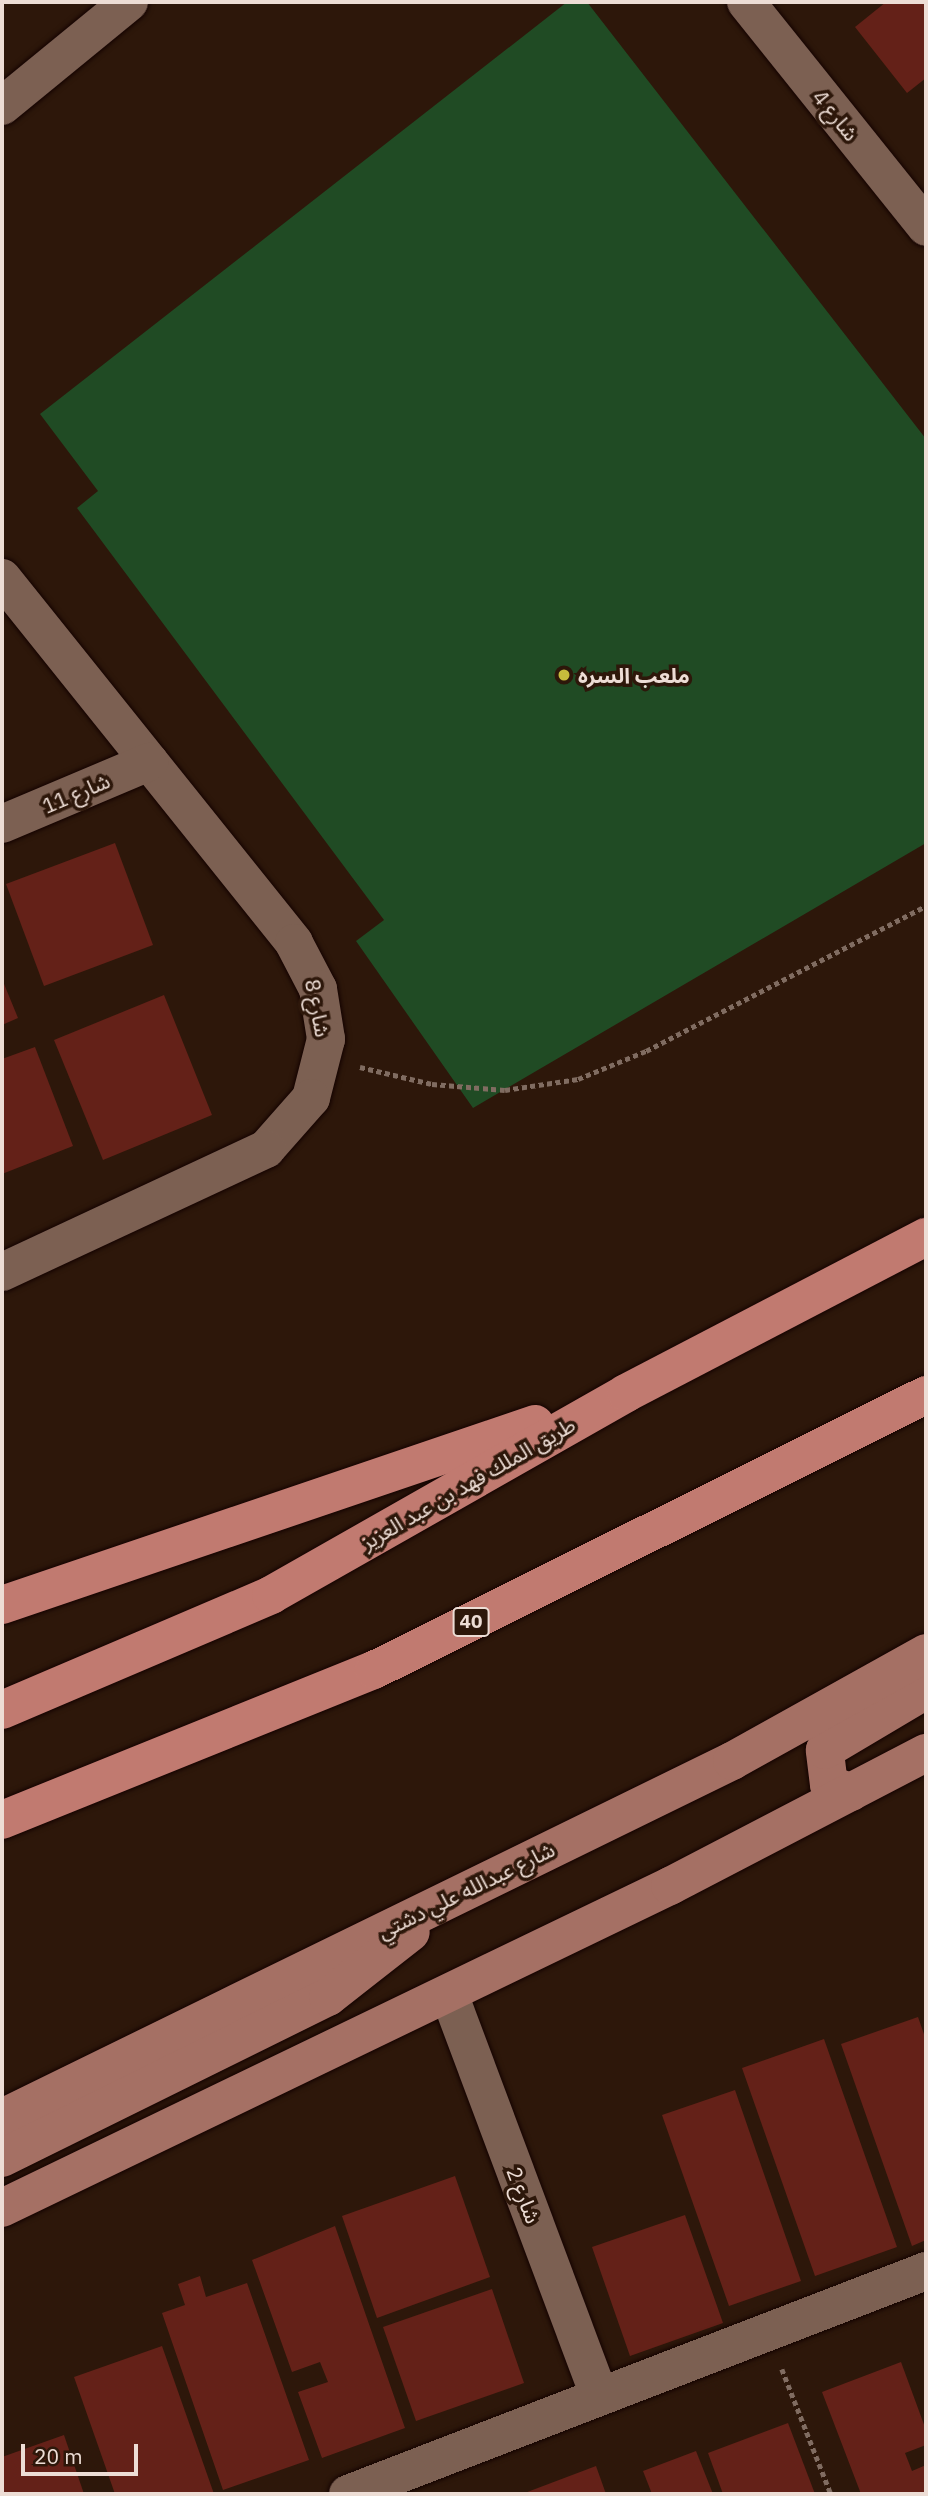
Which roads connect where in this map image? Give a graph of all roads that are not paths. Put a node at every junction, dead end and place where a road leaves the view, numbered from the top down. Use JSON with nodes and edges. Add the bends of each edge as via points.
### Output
{"nodes":[{"id":1,"x":129,"y":2,"type":"edge"},
{"id":2,"x":746,"y":2,"type":"edge"},
{"id":3,"x":2,"y":106,"type":"edge"},
{"id":4,"x":926,"y":227,"type":"edge"},
{"id":5,"x":2,"y":578,"type":"edge"},
{"id":6,"x":149,"y":762,"type":"junction"},
{"id":7,"x":2,"y":824,"type":"edge"},
{"id":8,"x":926,"y":1237,"type":"edge"},
{"id":9,"x":2,"y":1272,"type":"edge"},
{"id":10,"x":626,"y":1393,"type":"junction"},
{"id":11,"x":926,"y":1395,"type":"edge"},
{"id":12,"x":2,"y":1605,"type":"edge"},
{"id":13,"x":926,"y":1653,"type":"edge"},
{"id":14,"x":926,"y":1690,"type":"edge"},
{"id":15,"x":2,"y":1710,"type":"edge"},
{"id":16,"x":926,"y":1753,"type":"edge"},
{"id":17,"x":851,"y":1792,"type":"junction"},
{"id":18,"x":2,"y":1820,"type":"edge"},
{"id":19,"x":433,"y":1907,"type":"junction"},
{"id":20,"x":449,"y":1994,"type":"junction"},
{"id":21,"x":2,"y":2118,"type":"edge"},
{"id":22,"x":2,"y":2158,"type":"edge"},
{"id":23,"x":2,"y":2208,"type":"edge"},
{"id":24,"x":926,"y":2271,"type":"edge"},
{"id":25,"x":599,"y":2396,"type":"junction"},
{"id":26,"x":348,"y":2494,"type":"edge"}],
"edges":[{"from":1,"to":3,"type":"street"},
{"from":2,"to":4,"type":"street","name":"شارع 4"},
{"from":5,"to":6,"type":"street","name":"شارع 8"},
{"from":6,"to":7,"type":"street","name":"شارع 11"},
{"from":6,"to":9,"type":"street","name":"شارع 8","via":[[309,964],[324,1016],[325,1059],[298,1119],[266,1149]]},
{"from":8,"to":10,"type":"highway","name":"طريق الملك فهد بن عبد العزيز"},
{"from":10,"to":12,"type":"highway"},
{"from":10,"to":15,"type":"highway","name":"طريق الملك فهد بن عبد العزيز","via":[[271,1595]]},
{"from":11,"to":18,"type":"highway","number":"40","via":[[374,1670]]},
{"from":13,"to":19,"type":"main road","name":"شارع عبدالله علي دشتي","via":[[732,1761]]},
{"from":14,"to":17,"type":"main road","via":[[825,1750],[829,1785]]},
{"from":16,"to":17,"type":"main road"},
{"from":17,"to":20,"type":"main road"},
{"from":19,"to":21,"type":"main road","name":"شارع عبدالله علي دشتي"},
{"from":19,"to":22,"type":"main road","via":[[390,1952],[328,1997]]},
{"from":20,"to":23,"type":"main road"},
{"from":20,"to":25,"type":"street","name":"شارع 2"},
{"from":24,"to":25,"type":"street"},
{"from":25,"to":26,"type":"street"}]}
